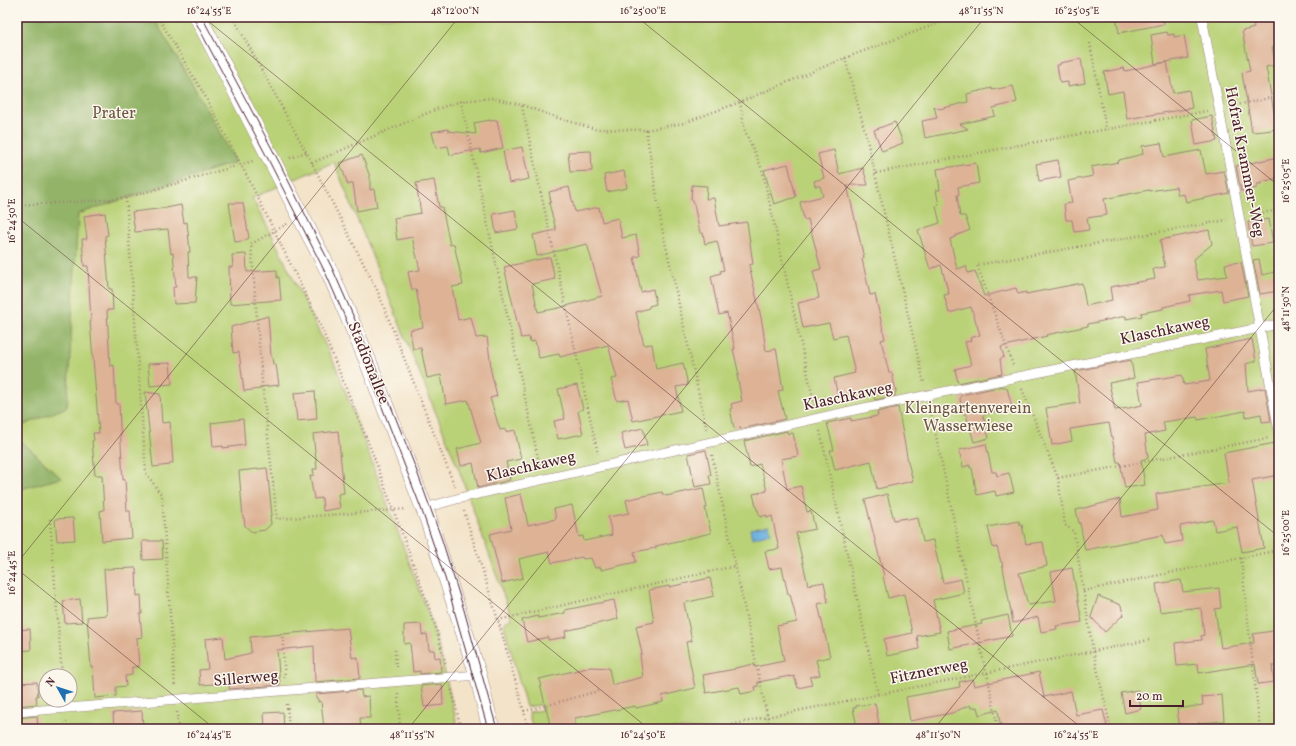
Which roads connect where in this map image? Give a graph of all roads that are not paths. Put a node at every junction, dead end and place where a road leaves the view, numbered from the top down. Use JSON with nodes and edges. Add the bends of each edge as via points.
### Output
{"nodes":[{"id":1,"x":198,"y":17,"type":"edge"},
{"id":2,"x":1202,"y":17,"type":"edge"},
{"id":3,"x":1279,"y":324,"type":"edge"},
{"id":4,"x":1260,"y":327,"type":"junction"},
{"id":5,"x":1279,"y":431,"type":"edge"},
{"id":6,"x":425,"y":508,"type":"junction"},
{"id":7,"x":478,"y":675,"type":"junction"},
{"id":8,"x":17,"y":712,"type":"edge"},
{"id":9,"x":491,"y":729,"type":"edge"}],
"edges":[{"from":1,"to":6,"type":"street","name":"Stadionallee","via":[[330,273],[367,359]]},
{"from":2,"to":4,"type":"lane","name":"Hofrat Krammer-Weg"},
{"from":3,"to":4,"type":"lane","name":"Klaschkaweg"},
{"from":4,"to":5,"type":"lane","name":"Hofrat Krammer-Weg"},
{"from":4,"to":6,"type":"lane","name":"Klaschkaweg","via":[[852,410]]},
{"from":6,"to":7,"type":"street","name":"Stadionallee"},
{"from":7,"to":8,"type":"lane","name":"Sillerweg"},
{"from":7,"to":9,"type":"street","name":"Stadionallee"}]}
